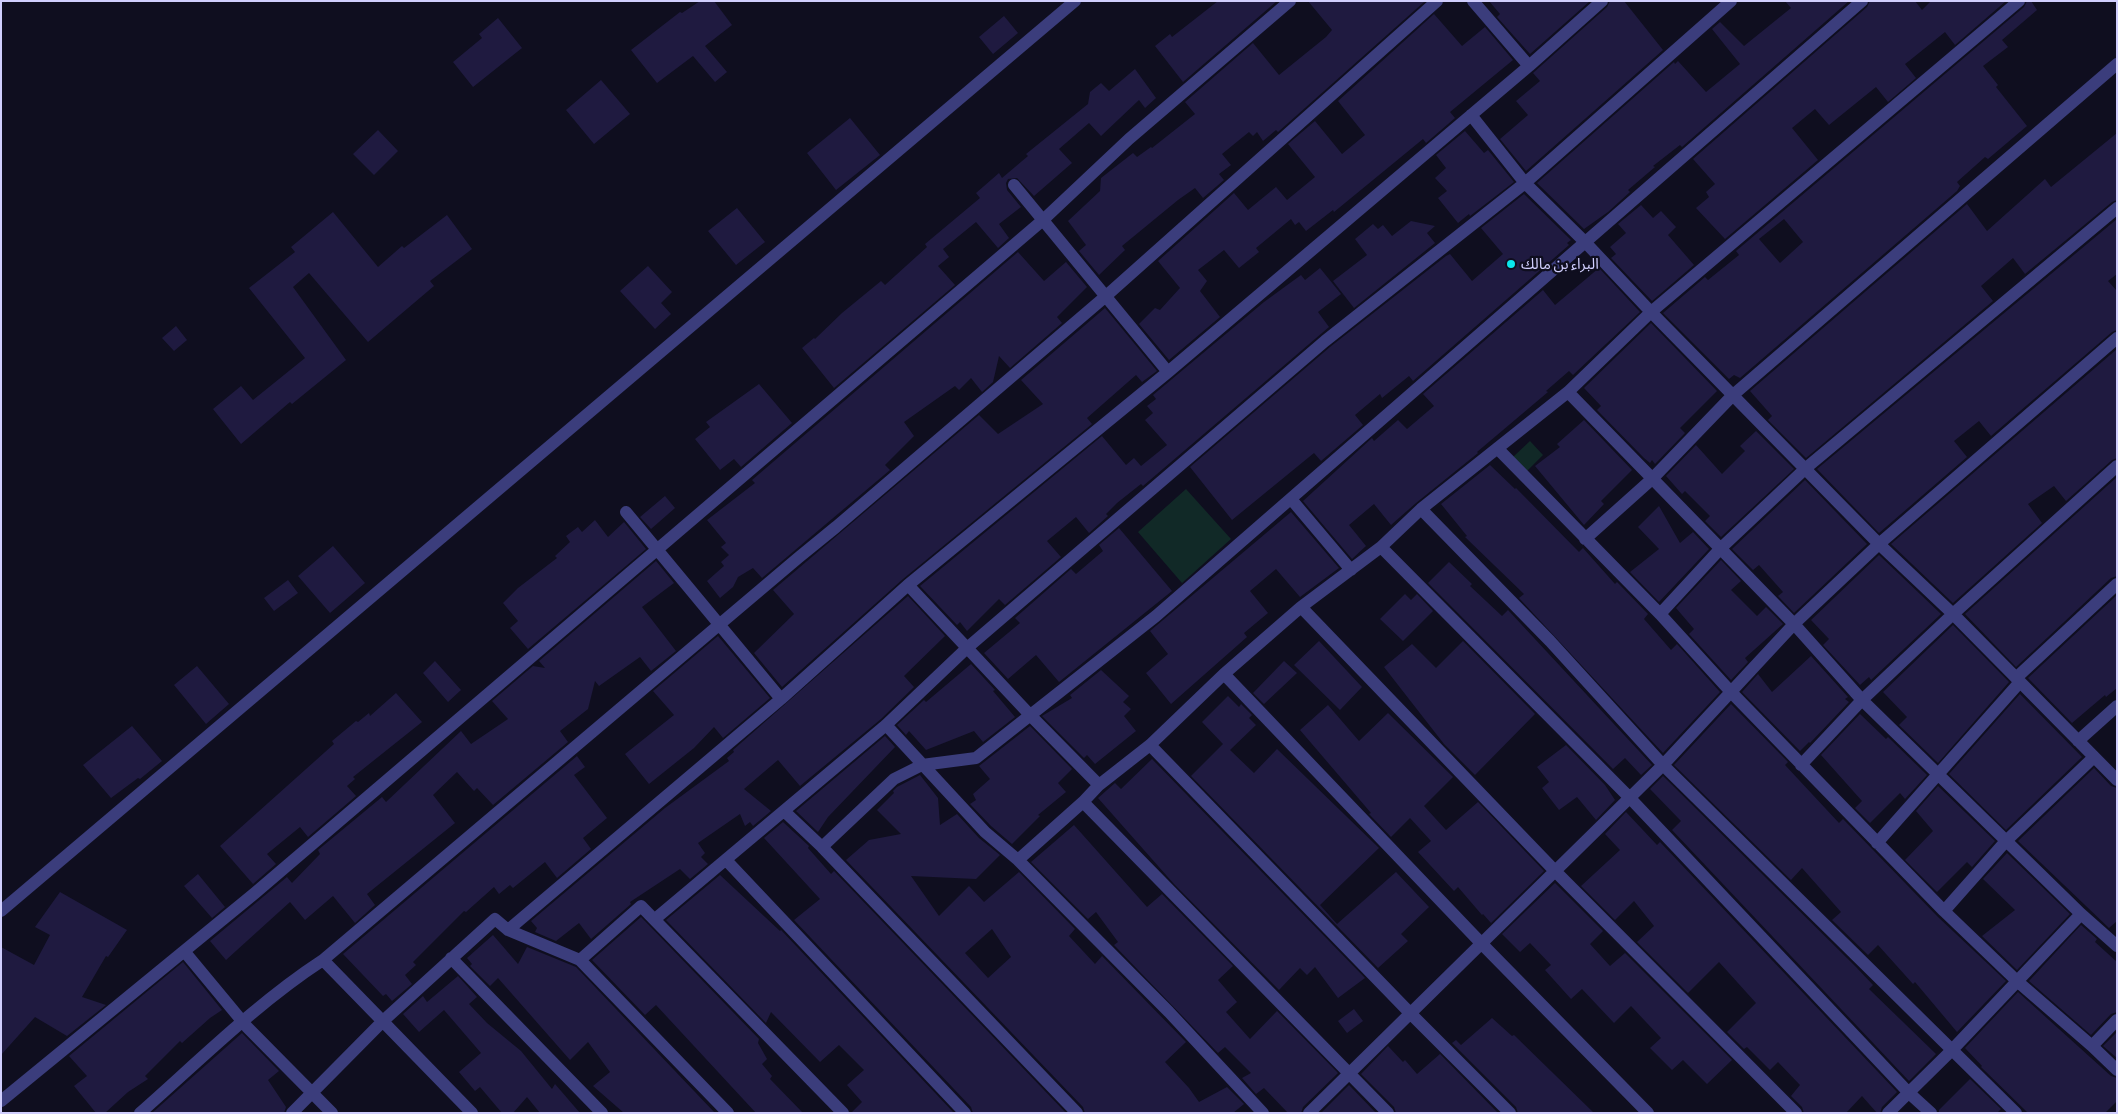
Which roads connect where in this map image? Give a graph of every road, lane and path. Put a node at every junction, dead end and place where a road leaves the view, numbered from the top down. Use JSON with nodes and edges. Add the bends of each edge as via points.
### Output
{"nodes":[{"id":1,"x":1075,"y":1,"type":"edge"},
{"id":2,"x":1290,"y":1,"type":"edge"},
{"id":3,"x":1437,"y":1,"type":"edge"},
{"id":4,"x":1473,"y":1,"type":"edge"},
{"id":5,"x":1602,"y":1,"type":"edge"},
{"id":6,"x":1731,"y":1,"type":"edge"},
{"id":7,"x":1862,"y":1,"type":"edge"},
{"id":8,"x":2018,"y":1,"type":"edge"},
{"id":9,"x":2117,"y":64,"type":"edge"},
{"id":10,"x":1529,"y":66,"type":"junction"},
{"id":11,"x":1471,"y":115,"type":"junction"},
{"id":12,"x":1525,"y":183,"type":"junction"},
{"id":13,"x":1014,"y":185,"type":"dead end"},
{"id":14,"x":2117,"y":208,"type":"edge"},
{"id":15,"x":1043,"y":220,"type":"junction"},
{"id":16,"x":1586,"y":243,"type":"junction"},
{"id":17,"x":1106,"y":296,"type":"junction"},
{"id":18,"x":1651,"y":312,"type":"junction"},
{"id":19,"x":2117,"y":338,"type":"edge"},
{"id":20,"x":1168,"y":372,"type":"junction"},
{"id":21,"x":1568,"y":392,"type":"junction"},
{"id":22,"x":1733,"y":395,"type":"junction"},
{"id":23,"x":1498,"y":449,"type":"junction"},
{"id":24,"x":2117,"y":466,"type":"edge"},
{"id":25,"x":1806,"y":468,"type":"junction"},
{"id":26,"x":1652,"y":479,"type":"junction"},
{"id":27,"x":1291,"y":499,"type":"junction"},
{"id":28,"x":1422,"y":509,"type":"junction"},
{"id":29,"x":626,"y":512,"type":"dead end"},
{"id":30,"x":1584,"y":539,"type":"junction"},
{"id":31,"x":1879,"y":544,"type":"junction"},
{"id":32,"x":1382,"y":547,"type":"junction"},
{"id":33,"x":1721,"y":548,"type":"junction"},
{"id":34,"x":657,"y":550,"type":"junction"},
{"id":35,"x":1351,"y":570,"type":"junction"},
{"id":36,"x":2117,"y":584,"type":"edge"},
{"id":37,"x":908,"y":585,"type":"junction"},
{"id":38,"x":1301,"y":607,"type":"junction"},
{"id":39,"x":1660,"y":614,"type":"junction"},
{"id":40,"x":1953,"y":614,"type":"junction"},
{"id":41,"x":719,"y":624,"type":"junction"},
{"id":42,"x":1794,"y":624,"type":"junction"},
{"id":43,"x":967,"y":648,"type":"junction"},
{"id":44,"x":1224,"y":674,"type":"junction"},
{"id":45,"x":2018,"y":680,"type":"junction"},
{"id":46,"x":1731,"y":692,"type":"junction"},
{"id":47,"x":781,"y":699,"type":"junction"},
{"id":48,"x":1862,"y":700,"type":"junction"},
{"id":49,"x":2117,"y":706,"type":"edge"},
{"id":50,"x":1031,"y":716,"type":"junction"},
{"id":51,"x":886,"y":725,"type":"junction"},
{"id":52,"x":2078,"y":741,"type":"junction"},
{"id":53,"x":1150,"y":745,"type":"junction"},
{"id":54,"x":2094,"y":757,"type":"junction"},
{"id":55,"x":1801,"y":764,"type":"junction"},
{"id":56,"x":922,"y":765,"type":"junction"},
{"id":57,"x":1662,"y":765,"type":"junction"},
{"id":58,"x":1940,"y":775,"type":"junction"},
{"id":59,"x":2117,"y":780,"type":"edge"},
{"id":60,"x":1099,"y":785,"type":"junction"},
{"id":61,"x":1629,"y":797,"type":"junction"},
{"id":62,"x":1083,"y":802,"type":"junction"},
{"id":63,"x":784,"y":810,"type":"junction"},
{"id":64,"x":2006,"y":840,"type":"junction"},
{"id":65,"x":1877,"y":843,"type":"junction"},
{"id":66,"x":822,"y":846,"type":"junction"},
{"id":67,"x":726,"y":860,"type":"junction"},
{"id":68,"x":1018,"y":860,"type":"junction"},
{"id":69,"x":1555,"y":871,"type":"junction"},
{"id":70,"x":1,"y":911,"type":"edge"},
{"id":71,"x":1944,"y":911,"type":"junction"},
{"id":72,"x":2081,"y":914,"type":"junction"},
{"id":73,"x":655,"y":919,"type":"junction"},
{"id":74,"x":508,"y":930,"type":"junction"},
{"id":75,"x":1481,"y":943,"type":"junction"},
{"id":76,"x":2117,"y":946,"type":"edge"},
{"id":77,"x":184,"y":951,"type":"junction"},
{"id":78,"x":451,"y":958,"type":"junction"},
{"id":79,"x":323,"y":960,"type":"junction"},
{"id":80,"x":580,"y":960,"type":"junction"},
{"id":81,"x":2017,"y":981,"type":"junction"},
{"id":82,"x":1410,"y":1013,"type":"junction"},
{"id":83,"x":2117,"y":1020,"type":"edge"},
{"id":84,"x":383,"y":1021,"type":"junction"},
{"id":85,"x":243,"y":1022,"type":"junction"},
{"id":86,"x":2092,"y":1046,"type":"junction"},
{"id":87,"x":1951,"y":1051,"type":"junction"},
{"id":88,"x":2117,"y":1070,"type":"edge"},
{"id":89,"x":1350,"y":1073,"type":"junction"},
{"id":90,"x":311,"y":1093,"type":"junction"},
{"id":91,"x":1908,"y":1093,"type":"junction"},
{"id":92,"x":1,"y":1101,"type":"edge"},
{"id":93,"x":140,"y":1113,"type":"edge"},
{"id":94,"x":292,"y":1113,"type":"edge"},
{"id":95,"x":332,"y":1113,"type":"edge"},
{"id":96,"x":472,"y":1113,"type":"edge"},
{"id":97,"x":602,"y":1113,"type":"edge"},
{"id":98,"x":728,"y":1113,"type":"edge"},
{"id":99,"x":843,"y":1113,"type":"edge"},
{"id":100,"x":965,"y":1113,"type":"edge"},
{"id":101,"x":1077,"y":1113,"type":"edge"},
{"id":102,"x":1263,"y":1113,"type":"edge"},
{"id":103,"x":1309,"y":1113,"type":"edge"},
{"id":104,"x":1388,"y":1113,"type":"edge"},
{"id":105,"x":1510,"y":1113,"type":"edge"},
{"id":106,"x":1648,"y":1113,"type":"edge"},
{"id":107,"x":1796,"y":1113,"type":"edge"},
{"id":108,"x":1888,"y":1113,"type":"edge"},
{"id":109,"x":1931,"y":1113,"type":"edge"},
{"id":110,"x":2016,"y":1113,"type":"edge"}],
"edges":[{"from":1,"to":70,"type":"street"},
{"from":2,"to":15,"type":"street","via":[[1129,139]]},
{"from":3,"to":17,"type":"street"},
{"from":4,"to":10,"type":"street"},
{"from":5,"to":10,"type":"street"},
{"from":6,"to":12,"type":"street"},
{"from":7,"to":16,"type":"street"},
{"from":8,"to":18,"type":"street"},
{"from":9,"to":22,"type":"street"},
{"from":10,"to":11,"type":"street"},
{"from":11,"to":12,"type":"street"},
{"from":11,"to":20,"type":"street"},
{"from":12,"to":16,"type":"street"},
{"from":12,"to":43,"type":"street","via":[[1325,341]]},
{"from":13,"to":15,"type":"street"},
{"from":14,"to":25,"type":"street"},
{"from":15,"to":17,"type":"street"},
{"from":15,"to":34,"type":"street"},
{"from":16,"to":18,"type":"street"},
{"from":16,"to":27,"type":"street"},
{"from":17,"to":20,"type":"street"},
{"from":17,"to":41,"type":"street"},
{"from":18,"to":21,"type":"street"},
{"from":18,"to":22,"type":"street"},
{"from":19,"to":31,"type":"street"},
{"from":20,"to":37,"type":"street"},
{"from":21,"to":23,"type":"street"},
{"from":21,"to":26,"type":"street"},
{"from":22,"to":25,"type":"street"},
{"from":22,"to":26,"type":"street"},
{"from":23,"to":28,"type":"street"},
{"from":23,"to":30,"type":"street"},
{"from":24,"to":40,"type":"street"},
{"from":25,"to":31,"type":"street"},
{"from":25,"to":33,"type":"street"},
{"from":26,"to":30,"type":"street"},
{"from":26,"to":33,"type":"street"},
{"from":27,"to":35,"type":"street"},
{"from":27,"to":50,"type":"street","via":[[1156,616]]},
{"from":28,"to":32,"type":"street"},
{"from":28,"to":57,"type":"street","via":[[1550,641]]},
{"from":29,"to":34,"type":"street"},
{"from":30,"to":39,"type":"street"},
{"from":31,"to":40,"type":"street"},
{"from":31,"to":42,"type":"street"},
{"from":32,"to":35,"type":"street"},
{"from":32,"to":61,"type":"street"},
{"from":33,"to":39,"type":"street"},
{"from":33,"to":42,"type":"street"},
{"from":34,"to":41,"type":"street"},
{"from":34,"to":77,"type":"street"},
{"from":35,"to":38,"type":"street"},
{"from":36,"to":45,"type":"street"},
{"from":37,"to":43,"type":"street"},
{"from":37,"to":47,"type":"street"},
{"from":38,"to":44,"type":"street"},
{"from":38,"to":69,"type":"street"},
{"from":39,"to":46,"type":"street"},
{"from":40,"to":45,"type":"street"},
{"from":40,"to":48,"type":"street"},
{"from":41,"to":47,"type":"street"},
{"from":41,"to":79,"type":"street"},
{"from":42,"to":46,"type":"street"},
{"from":42,"to":48,"type":"street"},
{"from":43,"to":50,"type":"street"},
{"from":43,"to":51,"type":"street"},
{"from":44,"to":53,"type":"street"},
{"from":44,"to":75,"type":"street"},
{"from":45,"to":52,"type":"street"},
{"from":45,"to":58,"type":"street"},
{"from":46,"to":55,"type":"street"},
{"from":46,"to":57,"type":"street"},
{"from":47,"to":74,"type":"street"},
{"from":48,"to":55,"type":"street"},
{"from":48,"to":58,"type":"street"},
{"from":49,"to":52,"type":"street"},
{"from":50,"to":56,"type":"street","via":[[976,758]]},
{"from":50,"to":60,"type":"street"},
{"from":51,"to":56,"type":"street"},
{"from":51,"to":63,"type":"street"},
{"from":52,"to":54,"type":"street"},
{"from":53,"to":60,"type":"street"},
{"from":53,"to":82,"type":"street"},
{"from":54,"to":59,"type":"street"},
{"from":54,"to":64,"type":"street"},
{"from":55,"to":65,"type":"street"},
{"from":56,"to":66,"type":"street","via":[[894,779]]},
{"from":56,"to":68,"type":"street","via":[[985,832]]},
{"from":57,"to":61,"type":"street"},
{"from":57,"to":87,"type":"street"},
{"from":58,"to":64,"type":"street"},
{"from":58,"to":65,"type":"street"},
{"from":60,"to":62,"type":"street"},
{"from":61,"to":69,"type":"street"},
{"from":61,"to":91,"type":"street"},
{"from":62,"to":68,"type":"street"},
{"from":62,"to":89,"type":"street"},
{"from":63,"to":66,"type":"street"},
{"from":63,"to":67,"type":"street"},
{"from":64,"to":71,"type":"street"},
{"from":64,"to":72,"type":"street"},
{"from":65,"to":71,"type":"street"},
{"from":66,"to":101,"type":"street"},
{"from":67,"to":73,"type":"street"},
{"from":67,"to":100,"type":"street"},
{"from":68,"to":102,"type":"street","via":[[1169,1012]]},
{"from":69,"to":75,"type":"street"},
{"from":69,"to":107,"type":"street"},
{"from":71,"to":81,"type":"street"},
{"from":72,"to":76,"type":"street"},
{"from":72,"to":81,"type":"street"},
{"from":73,"to":80,"type":"street","via":[[641,906]]},
{"from":73,"to":99,"type":"street"},
{"from":74,"to":78,"type":"street","via":[[495,920]]},
{"from":74,"to":80,"type":"street"},
{"from":75,"to":82,"type":"street"},
{"from":75,"to":106,"type":"street"},
{"from":77,"to":85,"type":"street"},
{"from":77,"to":92,"type":"street"},
{"from":78,"to":84,"type":"street"},
{"from":78,"to":97,"type":"street"},
{"from":79,"to":84,"type":"street"},
{"from":79,"to":85,"type":"street"},
{"from":80,"to":98,"type":"street"},
{"from":81,"to":86,"type":"street"},
{"from":81,"to":87,"type":"street"},
{"from":82,"to":89,"type":"street"},
{"from":82,"to":105,"type":"street"},
{"from":83,"to":86,"type":"street"},
{"from":84,"to":90,"type":"street"},
{"from":84,"to":96,"type":"street"},
{"from":85,"to":90,"type":"street"},
{"from":85,"to":93,"type":"street"},
{"from":86,"to":88,"type":"street"},
{"from":87,"to":91,"type":"street"},
{"from":87,"to":110,"type":"street"},
{"from":89,"to":103,"type":"street"},
{"from":89,"to":104,"type":"street"},
{"from":90,"to":94,"type":"street"},
{"from":90,"to":95,"type":"street"},
{"from":91,"to":108,"type":"street"},
{"from":91,"to":109,"type":"street"}]}
